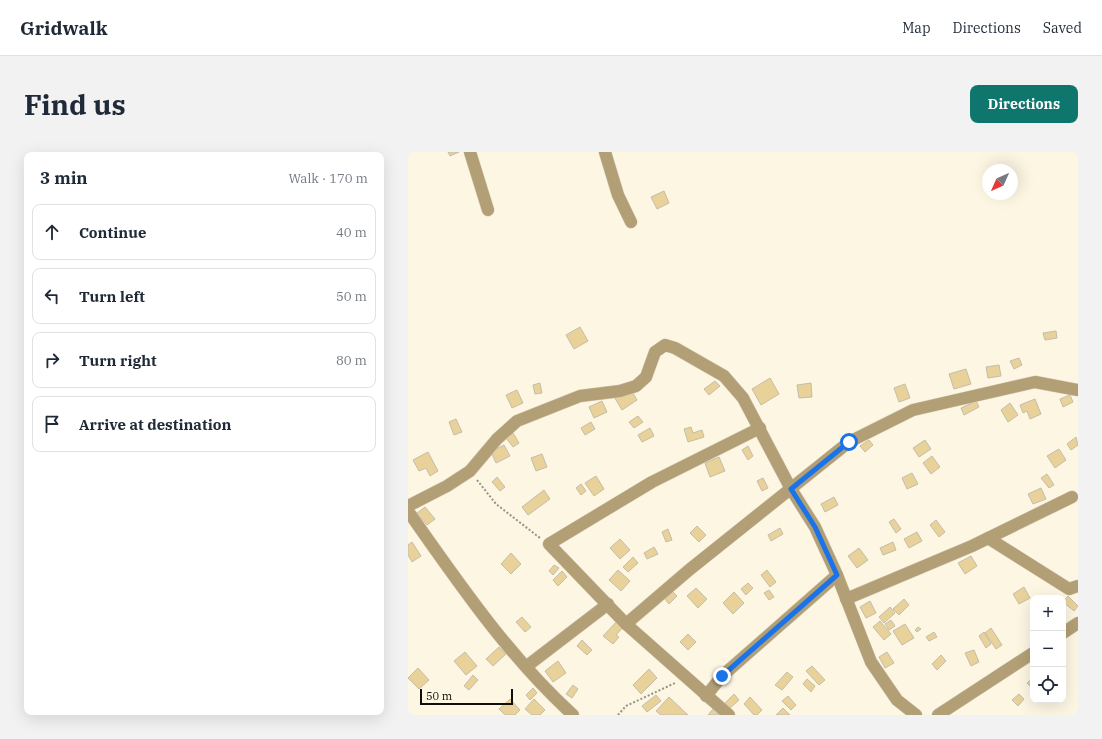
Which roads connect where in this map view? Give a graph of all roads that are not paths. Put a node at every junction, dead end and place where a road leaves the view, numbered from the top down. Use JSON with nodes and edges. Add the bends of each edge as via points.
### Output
{"nodes":[{"id":1,"x":470,"y":152,"type":"edge"},
{"id":2,"x":605,"y":152,"type":"edge"},
{"id":3,"x":488,"y":210,"type":"dead end"},
{"id":4,"x":631,"y":222,"type":"dead end"},
{"id":5,"x":1078,"y":390,"type":"edge"},
{"id":6,"x":760,"y":428,"type":"junction"},
{"id":7,"x":791,"y":489,"type":"junction"},
{"id":8,"x":1072,"y":497,"type":"dead end"},
{"id":9,"x":408,"y":506,"type":"edge"},
{"id":10,"x":408,"y":511,"type":"edge"},
{"id":11,"x":988,"y":538,"type":"junction"},
{"id":12,"x":837,"y":575,"type":"junction"},
{"id":13,"x":1078,"y":586,"type":"edge"},
{"id":14,"x":846,"y":599,"type":"junction"},
{"id":15,"x":608,"y":604,"type":"junction"},
{"id":16,"x":1078,"y":623,"type":"edge"},
{"id":17,"x":626,"y":624,"type":"junction"},
{"id":18,"x":1066,"y":631,"type":"edge"},
{"id":19,"x":1030,"y":655,"type":"edge"},
{"id":20,"x":526,"y":666,"type":"junction"},
{"id":21,"x":706,"y":696,"type":"junction"},
{"id":22,"x":574,"y":715,"type":"edge"},
{"id":23,"x":728,"y":715,"type":"edge"},
{"id":24,"x":916,"y":715,"type":"edge"},
{"id":25,"x":938,"y":715,"type":"edge"}],
"edges":[{"from":1,"to":3,"type":"street"},
{"from":2,"to":4,"type":"street","via":[[618,195]]},
{"from":5,"to":7,"type":"street","via":[[1035,382],[913,410],[849,442]]},
{"from":6,"to":7,"type":"street"},
{"from":6,"to":9,"type":"street","via":[[743,398],[724,376],[665,345],[655,352],[646,377],[636,386],[620,391],[580,396],[518,421],[497,439],[470,471]]},
{"from":6,"to":15,"type":"street","via":[[652,482],[549,544]]},
{"from":7,"to":12,"type":"street","via":[[815,527]]},
{"from":7,"to":17,"type":"street"},
{"from":8,"to":11,"type":"street"},
{"from":10,"to":20,"type":"street","via":[[452,573]]},
{"from":11,"to":13,"type":"street","via":[[1069,589]]},
{"from":11,"to":14,"type":"street"},
{"from":12,"to":14,"type":"street"},
{"from":12,"to":21,"type":"street","via":[[722,676]]},
{"from":14,"to":24,"type":"street","via":[[871,662],[897,700]]},
{"from":15,"to":17,"type":"street"},
{"from":15,"to":20,"type":"street"},
{"from":16,"to":18,"type":"street"},
{"from":17,"to":21,"type":"street"},
{"from":19,"to":25,"type":"street"},
{"from":20,"to":22,"type":"street","via":[[553,697]]},
{"from":21,"to":23,"type":"street"}]}
